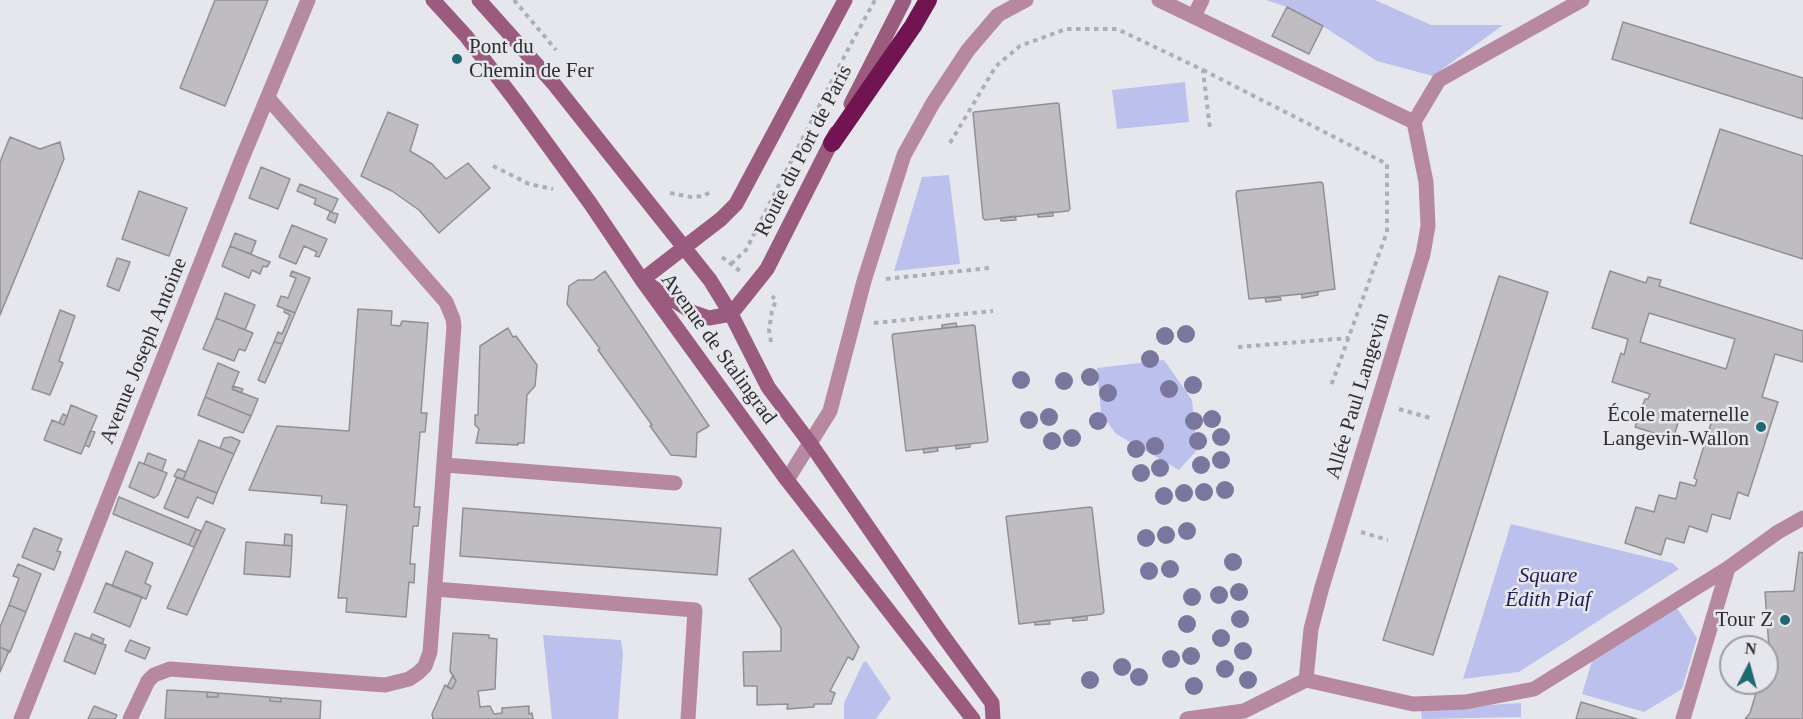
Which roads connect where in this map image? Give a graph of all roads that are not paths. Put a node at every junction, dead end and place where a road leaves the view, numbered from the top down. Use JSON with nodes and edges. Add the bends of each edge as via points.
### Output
{"nodes":[{"id":1,"x":308,"y":0,"type":"edge"},
{"id":2,"x":433,"y":0,"type":"edge"},
{"id":3,"x":479,"y":0,"type":"edge"},
{"id":4,"x":845,"y":0,"type":"edge"},
{"id":5,"x":904,"y":0,"type":"edge"},
{"id":6,"x":928,"y":0,"type":"edge"},
{"id":7,"x":1026,"y":0,"type":"edge"},
{"id":8,"x":1159,"y":0,"type":"edge"},
{"id":9,"x":1202,"y":0,"type":"edge"},
{"id":10,"x":1582,"y":0,"type":"edge"},
{"id":11,"x":1194,"y":16,"type":"junction"},
{"id":12,"x":268,"y":98,"type":"junction"},
{"id":13,"x":1414,"y":122,"type":"junction"},
{"id":14,"x":832,"y":143,"type":"junction"},
{"id":15,"x":684,"y":248,"type":"junction"},
{"id":16,"x":642,"y":280,"type":"junction"},
{"id":17,"x":731,"y":314,"type":"junction"},
{"id":18,"x":810,"y":443,"type":"junction"},
{"id":19,"x":445,"y":465,"type":"junction"},
{"id":20,"x":787,"y":480,"type":"junction"},
{"id":21,"x":675,"y":483,"type":"dead end"},
{"id":22,"x":1803,"y":518,"type":"edge"},
{"id":23,"x":1728,"y":568,"type":"junction"},
{"id":24,"x":435,"y":588,"type":"junction"},
{"id":25,"x":1305,"y":680,"type":"junction"},
{"id":26,"x":21,"y":719,"type":"edge"},
{"id":27,"x":130,"y":719,"type":"edge"},
{"id":28,"x":688,"y":719,"type":"edge"},
{"id":29,"x":973,"y":719,"type":"edge"},
{"id":30,"x":993,"y":719,"type":"edge"},
{"id":31,"x":1187,"y":719,"type":"edge"},
{"id":32,"x":1683,"y":719,"type":"edge"}],
"edges":[{"from":1,"to":12,"type":"street","name":"Avenue Joseph Antoine"},
{"from":2,"to":16,"type":"main road","name":"Avenue de Stalingrad","via":[[515,100]]},
{"from":3,"to":15,"type":"main road","name":"Avenue de Stalingrad","via":[[554,84]]},
{"from":4,"to":15,"type":"main road","name":"Route du Port de Paris","via":[[736,204]]},
{"from":5,"to":14,"type":"main road","name":"Route du Port de Paris"},
{"from":6,"to":14,"type":"highway"},
{"from":7,"to":18,"type":"street","via":[[998,15],[968,50],[904,155],[864,281],[830,411]]},
{"from":8,"to":11,"type":"street"},
{"from":9,"to":11,"type":"street"},
{"from":10,"to":13,"type":"street","via":[[1439,80]]},
{"from":11,"to":13,"type":"street"},
{"from":12,"to":19,"type":"street","via":[[446,302],[454,326]]},
{"from":12,"to":26,"type":"street","name":"Avenue Joseph Antoine"},
{"from":13,"to":25,"type":"street","name":"Allée Paul Langevin","via":[[1426,182],[1428,226],[1423,254],[1311,629]]},
{"from":14,"to":17,"type":"main road","name":"Route du Port de Paris","via":[[767,269]]},
{"from":15,"to":16,"type":"main road","name":"Route du Port de Paris"},
{"from":15,"to":17,"type":"main road","name":"Avenue de Stalingrad"},
{"from":16,"to":17,"type":"main road","via":[[692,312],[709,318]]},
{"from":16,"to":20,"type":"main road","name":"Avenue de Stalingrad"},
{"from":17,"to":18,"type":"main road","name":"Avenue de Stalingrad","via":[[768,387]]},
{"from":18,"to":20,"type":"street"},
{"from":18,"to":30,"type":"main road","name":"Avenue de Stalingrad","via":[[992,703]]},
{"from":19,"to":21,"type":"street"},
{"from":19,"to":24,"type":"street"},
{"from":20,"to":29,"type":"main road","name":"Avenue de Stalingrad"},
{"from":22,"to":23,"type":"street"},
{"from":23,"to":25,"type":"street","via":[[1534,689],[1465,702],[1413,704]]},
{"from":23,"to":32,"type":"street"},
{"from":24,"to":27,"type":"street","via":[[429,659],[409,679],[377,685],[170,669],[148,681]]},
{"from":24,"to":28,"type":"street","via":[[695,610]]},
{"from":25,"to":31,"type":"street","via":[[1244,711]]}]}
